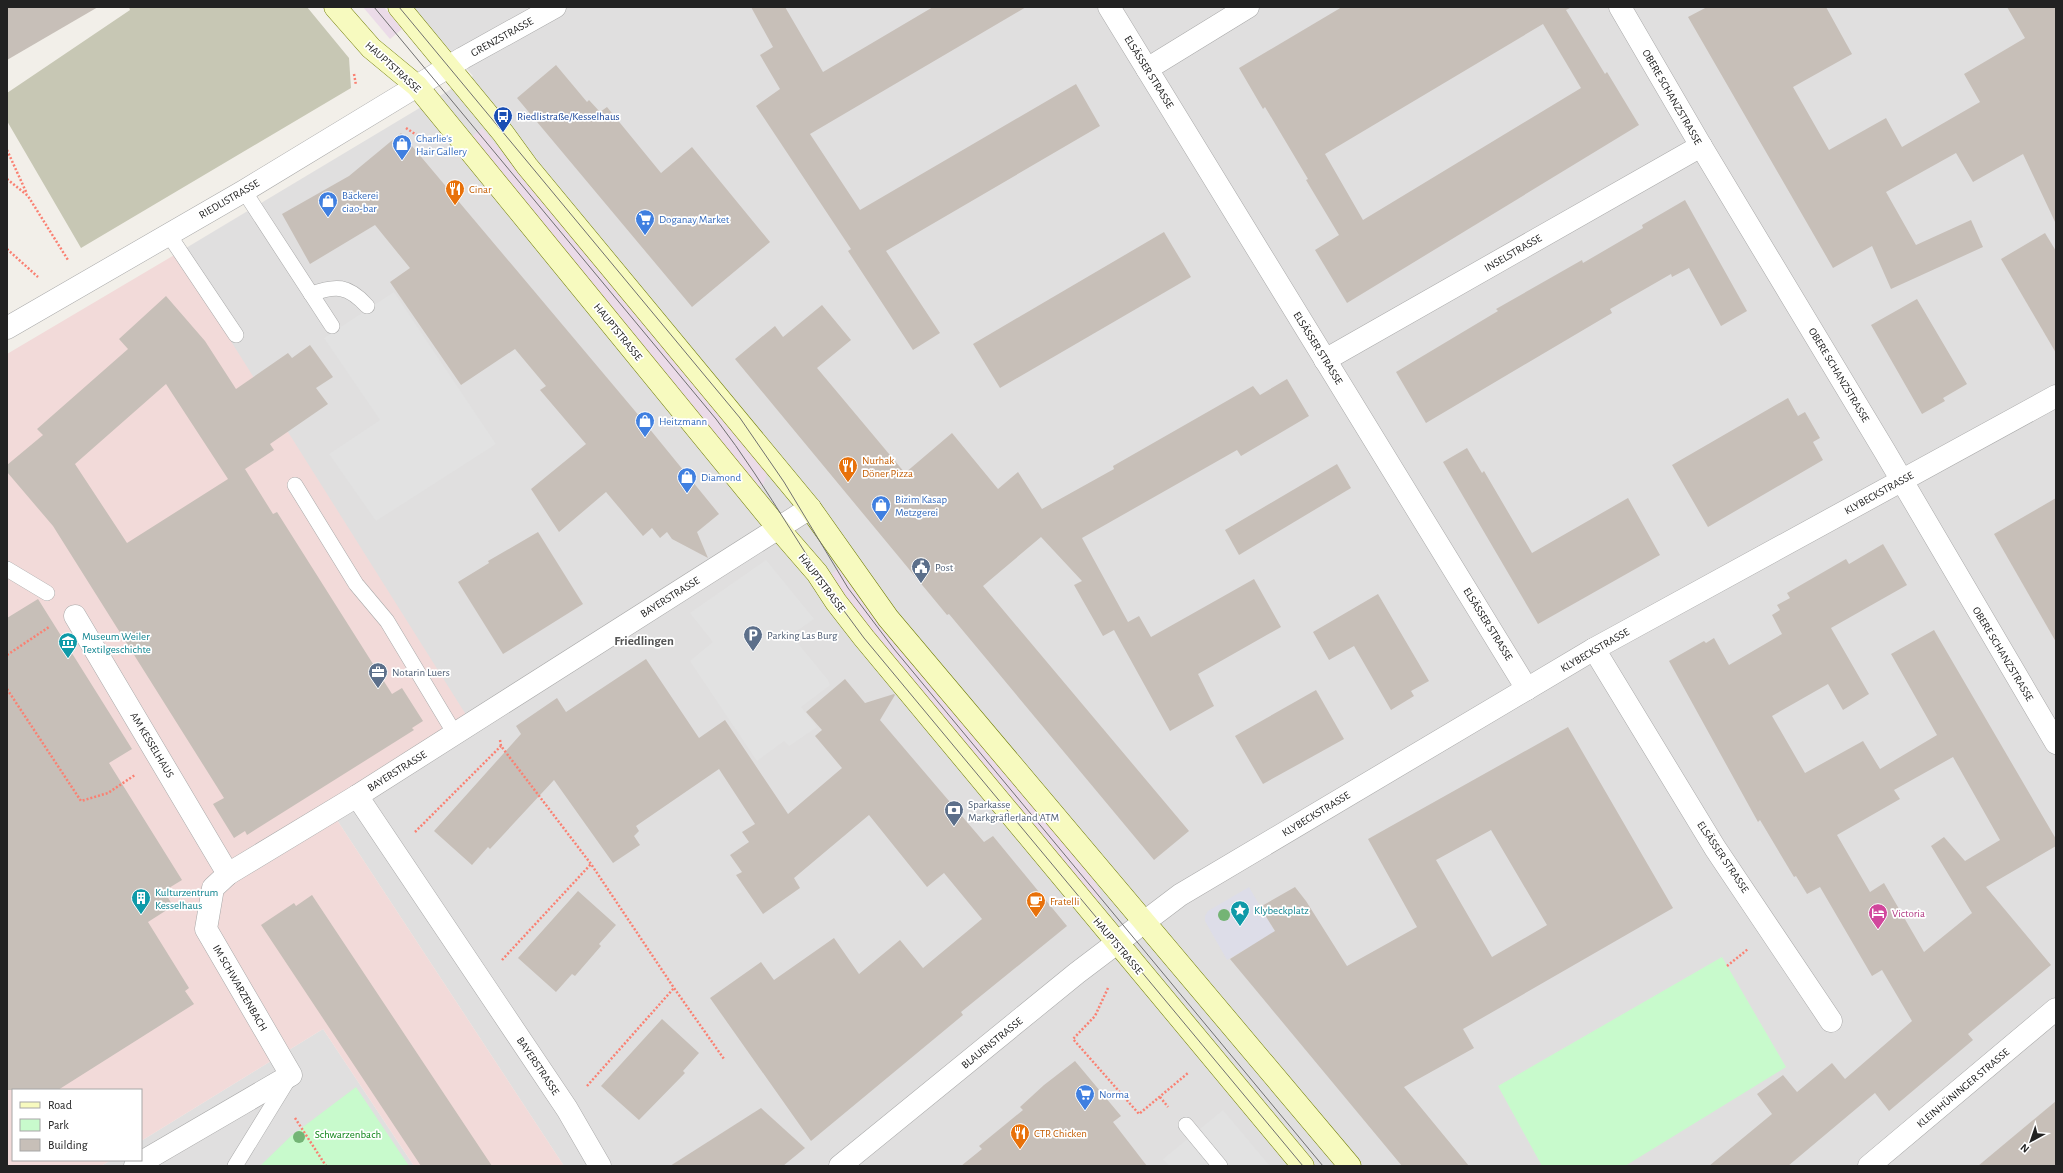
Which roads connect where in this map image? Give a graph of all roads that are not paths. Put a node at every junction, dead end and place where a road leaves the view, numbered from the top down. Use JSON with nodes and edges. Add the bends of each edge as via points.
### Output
{"nodes":[{"id":1,"x":335,"y":7,"type":"edge"},
{"id":2,"x":399,"y":7,"type":"edge"},
{"id":3,"x":555,"y":7,"type":"edge"},
{"id":4,"x":1109,"y":7,"type":"edge"},
{"id":5,"x":1248,"y":7,"type":"edge"},
{"id":6,"x":1620,"y":7,"type":"edge"},
{"id":7,"x":449,"y":67,"type":"junction"},
{"id":8,"x":1147,"y":69,"type":"junction"},
{"id":9,"x":416,"y":86,"type":"junction"},
{"id":10,"x":1701,"y":146,"type":"junction"},
{"id":11,"x":244,"y":191,"type":"junction"},
{"id":12,"x":169,"y":234,"type":"junction"},
{"id":13,"x":311,"y":294,"type":"junction"},
{"id":14,"x":367,"y":306,"type":"dead end"},
{"id":15,"x":332,"y":326,"type":"dead end"},
{"id":16,"x":7,"y":328,"type":"edge"},
{"id":17,"x":236,"y":335,"type":"dead end"},
{"id":18,"x":1325,"y":360,"type":"junction"},
{"id":19,"x":2056,"y":396,"type":"edge"},
{"id":20,"x":1902,"y":481,"type":"junction"},
{"id":21,"x":295,"y":485,"type":"dead end"},
{"id":22,"x":810,"y":508,"type":"junction"},
{"id":23,"x":778,"y":528,"type":"junction"},
{"id":24,"x":7,"y":569,"type":"edge"},
{"id":25,"x":47,"y":593,"type":"dead end"},
{"id":26,"x":70,"y":611,"type":"road end"},
{"id":27,"x":1594,"y":649,"type":"junction"},
{"id":28,"x":1527,"y":689,"type":"junction"},
{"id":29,"x":455,"y":734,"type":"junction"},
{"id":30,"x":2056,"y":743,"type":"edge"},
{"id":31,"x":357,"y":796,"type":"junction"},
{"id":32,"x":228,"y":874,"type":"junction"},
{"id":33,"x":1145,"y":922,"type":"junction"},
{"id":34,"x":1116,"y":943,"type":"junction"},
{"id":35,"x":2056,"y":1009,"type":"edge"},
{"id":36,"x":1832,"y":1021,"type":"dead end"},
{"id":37,"x":291,"y":1076,"type":"junction"},
{"id":38,"x":1186,"y":1126,"type":"dead end"},
{"id":39,"x":135,"y":1166,"type":"edge"},
{"id":40,"x":235,"y":1166,"type":"edge"},
{"id":41,"x":600,"y":1166,"type":"edge"},
{"id":42,"x":840,"y":1166,"type":"edge"},
{"id":43,"x":1220,"y":1166,"type":"edge"},
{"id":44,"x":1303,"y":1166,"type":"edge"},
{"id":45,"x":1350,"y":1166,"type":"edge"},
{"id":46,"x":1869,"y":1166,"type":"edge"}],
"edges":[{"from":1,"to":9,"type":"main road","name":"HAUPTSTRASSE","via":[[371,48]]},
{"from":2,"to":7,"type":"main road"},
{"from":3,"to":7,"type":"street","name":"GRENZSTRASSE"},
{"from":4,"to":8,"type":"street","name":"ELSÄSSER STRASSE"},
{"from":5,"to":8,"type":"street"},
{"from":6,"to":10,"type":"street","name":"OBERE SCHANZSTRASSE"},
{"from":7,"to":9,"type":"street","name":"RIEDLISTRASSE"},
{"from":7,"to":22,"type":"main road","via":[[527,166]]},
{"from":8,"to":18,"type":"street","name":"ELSÄSSER STRASSE"},
{"from":9,"to":11,"type":"street","name":"RIEDLISTRASSE"},
{"from":9,"to":23,"type":"main road","name":"HAUPTSTRASSE"},
{"from":10,"to":18,"type":"street","name":"INSELSTRASSE"},
{"from":10,"to":20,"type":"street","name":"OBERE SCHANZSTRASSE"},
{"from":11,"to":12,"type":"street","name":"RIEDLISTRASSE"},
{"from":11,"to":13,"type":"lane"},
{"from":12,"to":16,"type":"street","name":"RIEDLISTRASSE"},
{"from":12,"to":17,"type":"lane"},
{"from":13,"to":14,"type":"lane","via":[[330,288],[345,289],[358,295]]},
{"from":13,"to":15,"type":"lane"},
{"from":18,"to":28,"type":"street","name":"ELSÄSSER STRASSE"},
{"from":19,"to":20,"type":"street","name":"KLYBECKSTRASSE"},
{"from":20,"to":27,"type":"street","name":"KLYBECKSTRASSE"},
{"from":20,"to":30,"type":"street","name":"OBERE SCHANZSTRASSE"},
{"from":21,"to":29,"type":"lane","via":[[356,584],[387,621]]},
{"from":22,"to":23,"type":"street","name":"BAYERSTRASSE"},
{"from":22,"to":33,"type":"main road","via":[[888,618]]},
{"from":23,"to":29,"type":"street","name":"BAYERSTRASSE"},
{"from":23,"to":34,"type":"main road","name":"HAUPTSTRASSE","via":[[817,573],[868,644]]},
{"from":24,"to":25,"type":"lane"},
{"from":26,"to":32,"type":"street","name":"AM KESSELHAUS"},
{"from":27,"to":28,"type":"street","name":"KLYBECKSTRASSE"},
{"from":27,"to":36,"type":"street","name":"ELSÄSSER STRASSE","via":[[1715,848]]},
{"from":28,"to":33,"type":"street","name":"KLYBECKSTRASSE","via":[[1180,895]]},
{"from":29,"to":31,"type":"street","name":"BAYERSTRASSE"},
{"from":31,"to":32,"type":"street","name":"IM SCHWARZENBACH"},
{"from":31,"to":41,"type":"street","name":"BAYERSTRASSE","via":[[567,1109]]},
{"from":32,"to":37,"type":"street","name":"IM SCHWARZENBACH","via":[[213,888],[206,929]]},
{"from":33,"to":34,"type":"street","name":"BLAUENSTRASSE"},
{"from":33,"to":45,"type":"main road"},
{"from":34,"to":42,"type":"street","name":"BLAUENSTRASSE"},
{"from":34,"to":44,"type":"main road","name":"HAUPTSTRASSE"},
{"from":35,"to":46,"type":"street","name":"KLEINHÜNINGER STRASSE"},
{"from":37,"to":39,"type":"street"},
{"from":37,"to":40,"type":"lane"},
{"from":38,"to":43,"type":"lane"}]}
